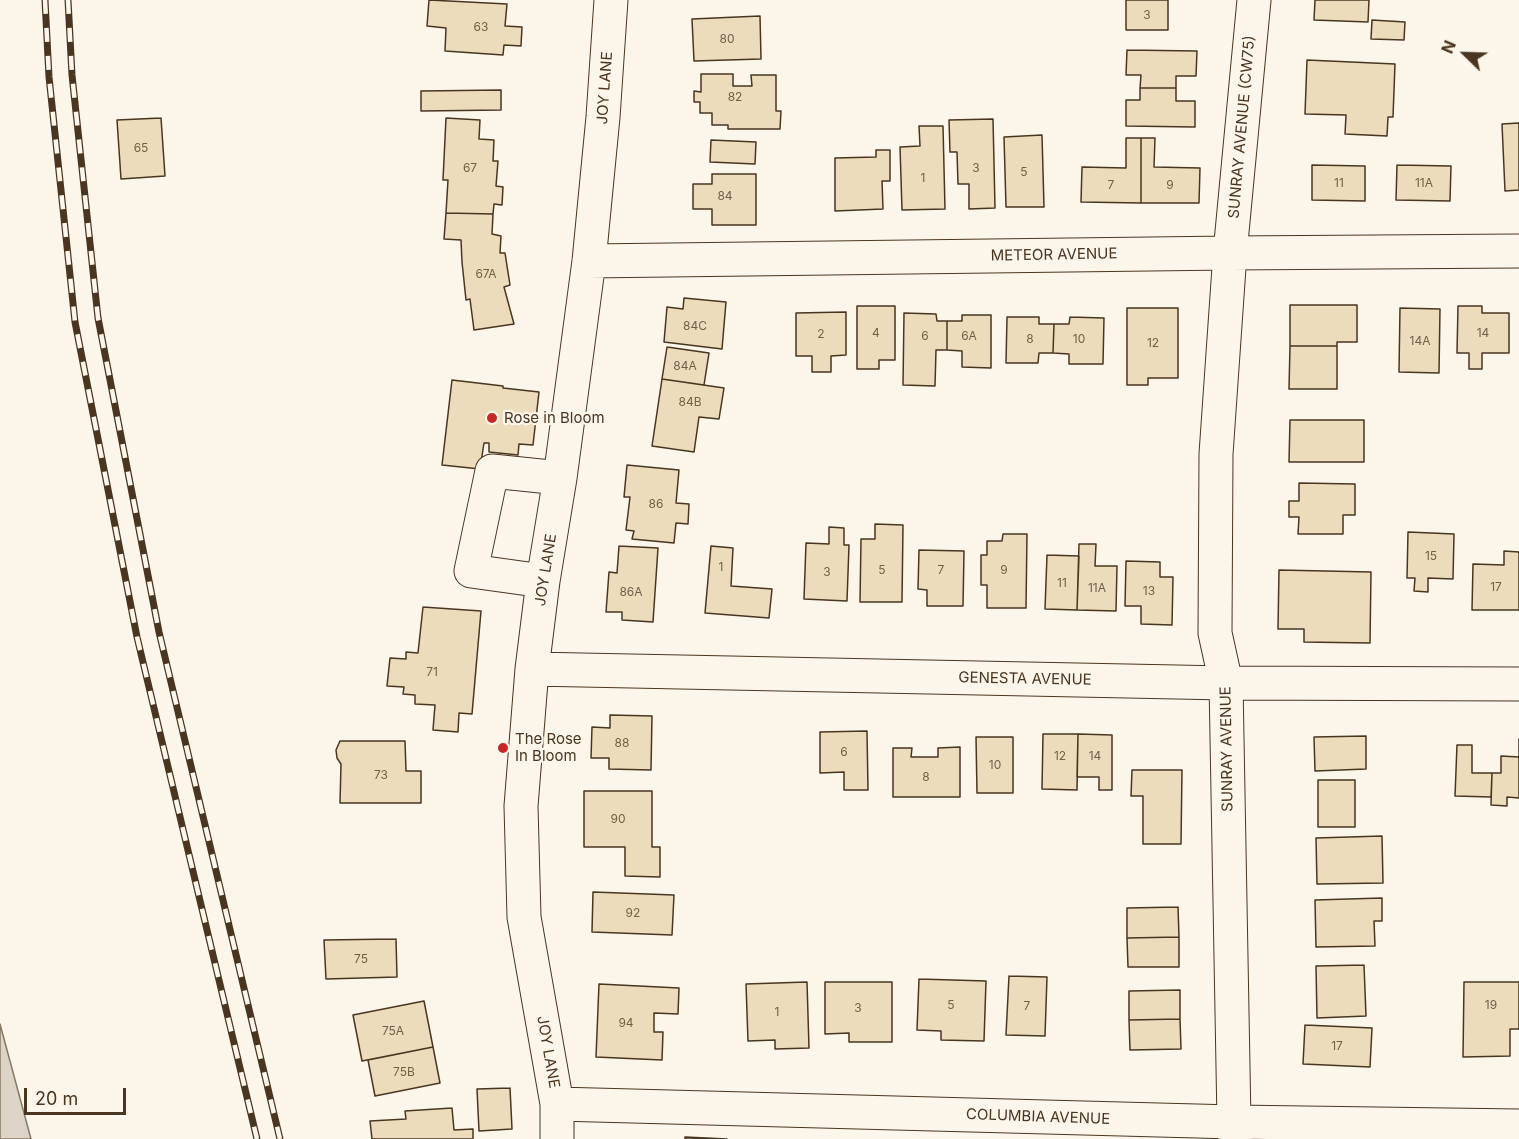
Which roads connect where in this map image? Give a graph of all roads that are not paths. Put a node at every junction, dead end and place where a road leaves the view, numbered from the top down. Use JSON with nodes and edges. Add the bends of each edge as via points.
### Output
{"nodes":[{"id":1,"x":611,"y":0,"type":"edge"},
{"id":2,"x":1254,"y":0,"type":"edge"},
{"id":3,"x":1519,"y":251,"type":"edge"},
{"id":4,"x":1230,"y":253,"type":"junction"},
{"id":5,"x":589,"y":261,"type":"junction"},
{"id":6,"x":560,"y":478,"type":"junction"},
{"id":7,"x":543,"y":581,"type":"junction"},
{"id":8,"x":532,"y":669,"type":"junction"},
{"id":9,"x":1226,"y":683,"type":"junction"},
{"id":10,"x":1519,"y":684,"type":"edge"},
{"id":11,"x":557,"y":1104,"type":"junction"},
{"id":12,"x":1519,"y":1126,"type":"edge"},
{"id":13,"x":1235,"y":1130,"type":"edge"},
{"id":14,"x":557,"y":1139,"type":"edge"}],
"edges":[{"from":1,"to":5,"type":"street","name":"JOY LANE"},
{"from":2,"to":4,"type":"street","name":"SUNRAY AVENUE (CW75)"},
{"from":3,"to":4,"type":"street","name":"METEOR AVENUE"},
{"from":4,"to":5,"type":"street","name":"METEOR AVENUE"},
{"from":4,"to":9,"type":"street","name":"SUNRAY AVENUE","via":[[1216,453],[1215,633]]},
{"from":5,"to":6,"type":"street","name":"JOY LANE"},
{"from":6,"to":7,"type":"street","name":"JOY LANE"},
{"from":6,"to":7,"type":"street","via":[[492,471],[471,571]]},
{"from":7,"to":8,"type":"street","name":"JOY LANE"},
{"from":8,"to":9,"type":"street","name":"GENESTA AVENUE"},
{"from":8,"to":11,"type":"street","name":"JOY LANE","via":[[520,807],[524,917]]},
{"from":9,"to":10,"type":"street","name":"GENESTA AVENUE"},
{"from":9,"to":13,"type":"street","name":"SUNRAY AVENUE"},
{"from":11,"to":13,"type":"street","name":"COLUMBIA AVENUE"},
{"from":11,"to":14,"type":"street","name":"JOY LANE"},
{"from":12,"to":13,"type":"street","name":"COLUMBIA AVENUE"}]}
